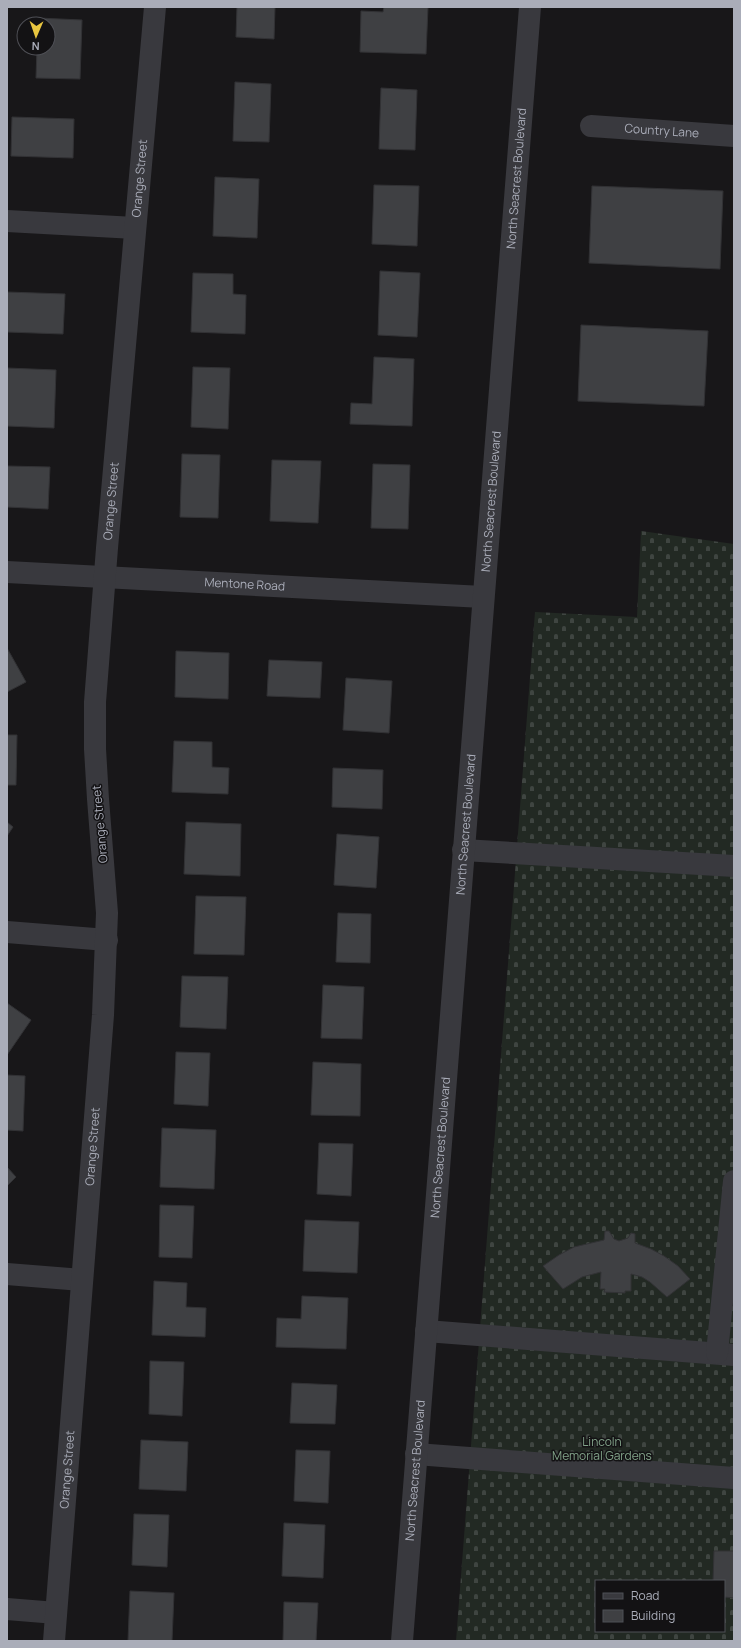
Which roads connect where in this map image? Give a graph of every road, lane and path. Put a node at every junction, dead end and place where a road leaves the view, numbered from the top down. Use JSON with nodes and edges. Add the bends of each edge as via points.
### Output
{"nodes":[{"id":1,"x":155,"y":7,"type":"edge"},
{"id":2,"x":530,"y":7,"type":"edge"},
{"id":3,"x":590,"y":126,"type":"dead end"},
{"id":4,"x":734,"y":136,"type":"edge"},
{"id":5,"x":7,"y":221,"type":"edge"},
{"id":6,"x":135,"y":228,"type":"junction"},
{"id":7,"x":7,"y":572,"type":"edge"},
{"id":8,"x":105,"y":578,"type":"junction"},
{"id":9,"x":483,"y":597,"type":"junction"},
{"id":10,"x":464,"y":850,"type":"junction"},
{"id":11,"x":734,"y":866,"type":"edge"},
{"id":12,"x":7,"y":932,"type":"edge"},
{"id":13,"x":107,"y":940,"type":"junction"},
{"id":14,"x":734,"y":1181,"type":"edge"},
{"id":15,"x":7,"y":1274,"type":"edge"},
{"id":16,"x":82,"y":1280,"type":"junction"},
{"id":17,"x":426,"y":1331,"type":"junction"},
{"id":18,"x":726,"y":1354,"type":"edge"},
{"id":19,"x":416,"y":1454,"type":"junction"},
{"id":20,"x":734,"y":1478,"type":"edge"},
{"id":21,"x":7,"y":1610,"type":"edge"},
{"id":22,"x":56,"y":1613,"type":"junction"},
{"id":23,"x":54,"y":1641,"type":"edge"},
{"id":24,"x":402,"y":1641,"type":"edge"}],
"edges":[{"from":1,"to":6,"type":"street","name":"Orange Street"},
{"from":2,"to":9,"type":"street","name":"North Seacrest Boulevard"},
{"from":3,"to":4,"type":"street","name":"Country Lane"},
{"from":5,"to":6,"type":"street"},
{"from":6,"to":8,"type":"street","name":"Orange Street"},
{"from":7,"to":8,"type":"street","name":"Mentone Road"},
{"from":8,"to":9,"type":"street","name":"Mentone Road"},
{"from":8,"to":13,"type":"street","name":"Orange Street","via":[[95,702],[95,749]]},
{"from":9,"to":10,"type":"street","name":"North Seacrest Boulevard"},
{"from":10,"to":11,"type":"street"},
{"from":10,"to":17,"type":"street","name":"North Seacrest Boulevard"},
{"from":12,"to":13,"type":"street"},
{"from":13,"to":16,"type":"street","name":"Orange Street"},
{"from":14,"to":18,"type":"street"},
{"from":15,"to":16,"type":"street"},
{"from":16,"to":22,"type":"street","name":"Orange Street"},
{"from":17,"to":18,"type":"street"},
{"from":17,"to":19,"type":"street","name":"North Seacrest Boulevard"},
{"from":19,"to":20,"type":"street"},
{"from":19,"to":24,"type":"street","name":"North Seacrest Boulevard"},
{"from":21,"to":22,"type":"street"},
{"from":22,"to":23,"type":"street","name":"Orange Street"}]}
